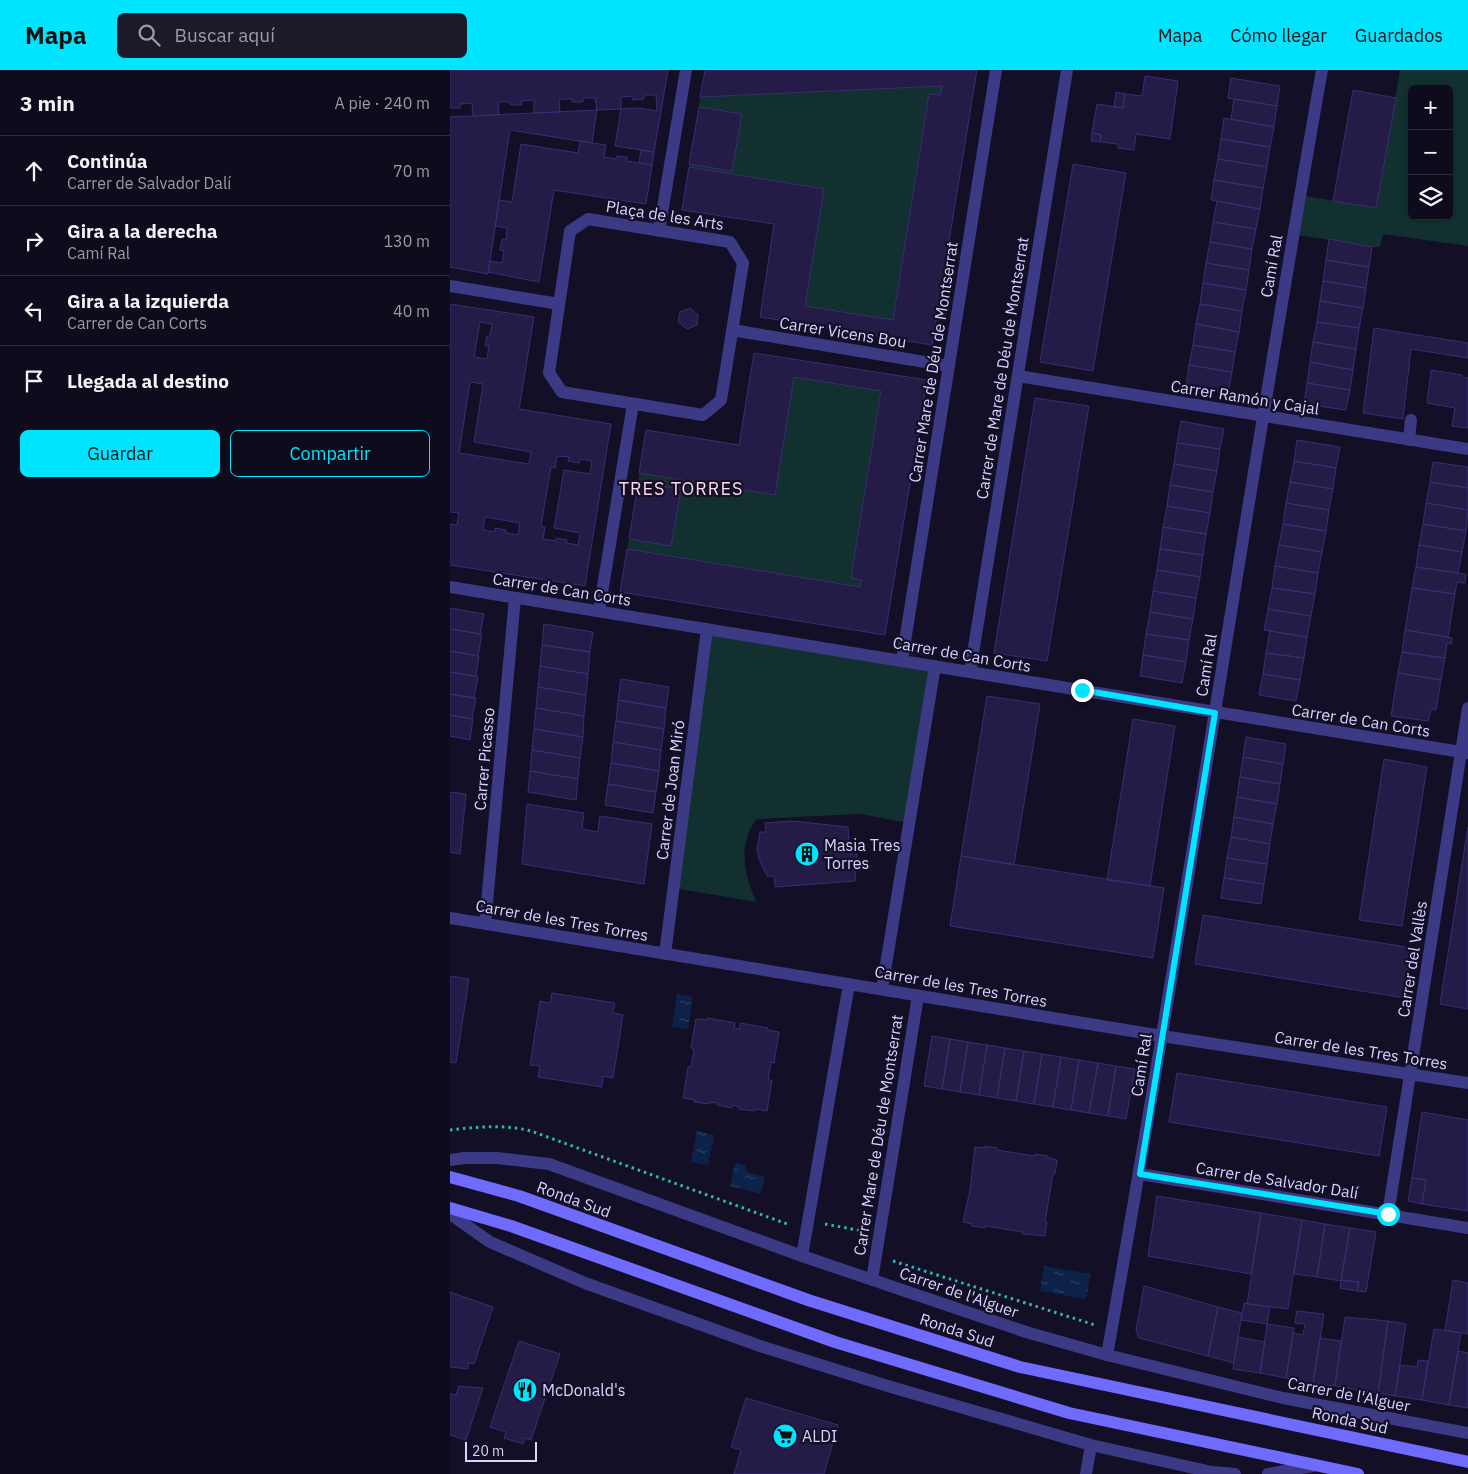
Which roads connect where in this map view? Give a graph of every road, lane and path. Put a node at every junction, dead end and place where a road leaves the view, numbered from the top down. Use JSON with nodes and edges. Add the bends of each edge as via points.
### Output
{"nodes":[{"id":1,"x":686,"y":70,"type":"edge"},
{"id":2,"x":996,"y":70,"type":"edge"},
{"id":3,"x":1066,"y":70,"type":"edge"},
{"id":4,"x":1322,"y":70,"type":"edge"},
{"id":5,"x":659,"y":231,"type":"junction"},
{"id":6,"x":450,"y":286,"type":"edge"},
{"id":7,"x":559,"y":304,"type":"junction"},
{"id":8,"x":732,"y":330,"type":"junction"},
{"id":9,"x":949,"y":366,"type":"junction"},
{"id":10,"x":1018,"y":376,"type":"junction"},
{"id":11,"x":633,"y":404,"type":"junction"},
{"id":12,"x":1262,"y":416,"type":"junction"},
{"id":13,"x":1411,"y":420,"type":"dead end"},
{"id":14,"x":1408,"y":440,"type":"junction"},
{"id":15,"x":1468,"y":449,"type":"edge"},
{"id":16,"x":450,"y":587,"type":"edge"},
{"id":17,"x":515,"y":598,"type":"junction"},
{"id":18,"x":599,"y":611,"type":"junction"},
{"id":19,"x":707,"y":629,"type":"junction"},
{"id":20,"x":902,"y":660,"type":"junction"},
{"id":21,"x":935,"y":666,"type":"junction"},
{"id":22,"x":970,"y":672,"type":"junction"},
{"id":23,"x":1468,"y":708,"type":"edge"},
{"id":24,"x":1215,"y":713,"type":"junction"},
{"id":25,"x":1464,"y":752,"type":"edge"},
{"id":26,"x":450,"y":918,"type":"edge"},
{"id":27,"x":485,"y":924,"type":"junction"},
{"id":28,"x":665,"y":954,"type":"junction"},
{"id":29,"x":849,"y":984,"type":"junction"},
{"id":30,"x":882,"y":989,"type":"junction"},
{"id":31,"x":918,"y":996,"type":"junction"},
{"id":32,"x":1162,"y":1036,"type":"junction"},
{"id":33,"x":1410,"y":1074,"type":"junction"},
{"id":34,"x":1468,"y":1083,"type":"edge"},
{"id":35,"x":450,"y":1130,"type":"edge"},
{"id":36,"x":450,"y":1160,"type":"edge"},
{"id":37,"x":1140,"y":1174,"type":"junction"},
{"id":38,"x":450,"y":1177,"type":"edge"},
{"id":39,"x":450,"y":1208,"type":"edge"},
{"id":40,"x":810,"y":1212,"type":"junction"},
{"id":41,"x":450,"y":1214,"type":"edge"},
{"id":42,"x":1388,"y":1214,"type":"junction"},
{"id":43,"x":1468,"y":1228,"type":"edge"},
{"id":44,"x":879,"y":1234,"type":"junction"},
{"id":45,"x":802,"y":1256,"type":"junction"},
{"id":46,"x":888,"y":1260,"type":"dead end"},
{"id":47,"x":872,"y":1280,"type":"junction"},
{"id":48,"x":1081,"y":1321,"type":"dead end"},
{"id":49,"x":1107,"y":1355,"type":"junction"},
{"id":50,"x":1468,"y":1433,"type":"edge"},
{"id":51,"x":1091,"y":1445,"type":"junction"},
{"id":52,"x":1466,"y":1463,"type":"edge"},
{"id":53,"x":1313,"y":1466,"type":"junction"},
{"id":54,"x":1086,"y":1474,"type":"edge"},
{"id":55,"x":1235,"y":1474,"type":"edge"},
{"id":56,"x":1268,"y":1474,"type":"edge"},
{"id":57,"x":1358,"y":1474,"type":"edge"}],
"edges":[{"from":1,"to":5,"type":"street"},
{"from":2,"to":9,"type":"street","name":"Carrer Mare de Déu de Montserrat"},
{"from":3,"to":10,"type":"street","name":"Carrer de Mare de Déu de Montserrat"},
{"from":4,"to":12,"type":"street","name":"Camí Ral"},
{"from":5,"to":7,"type":"street","name":"Plaça de les Arts","via":[[588,219],[570,232]]},
{"from":5,"to":8,"type":"street","name":"Plaça de les Arts","via":[[730,242],[743,263]]},
{"from":6,"to":7,"type":"street"},
{"from":7,"to":11,"type":"street","name":"Plaça de les Arts","via":[[549,373],[562,392]]},
{"from":8,"to":9,"type":"street","name":"Carrer Vicens Bou"},
{"from":8,"to":11,"type":"street","name":"Plaça de les Arts","via":[[721,400],[704,415]]},
{"from":9,"to":20,"type":"street","name":"Carrer Mare de Déu de Montserrat"},
{"from":10,"to":12,"type":"street","name":"Carrer Ramón y Cajal"},
{"from":10,"to":22,"type":"street","name":"Carrer de Mare de Déu de Montserrat"},
{"from":11,"to":18,"type":"street"},
{"from":12,"to":14,"type":"street","name":"Carrer Ramón y Cajal"},
{"from":12,"to":24,"type":"street","name":"Camí Ral"},
{"from":13,"to":14,"type":"street"},
{"from":14,"to":15,"type":"street","name":"Carrer Ramón y Cajal"},
{"from":16,"to":17,"type":"street","name":"Carrer de Can Corts"},
{"from":17,"to":18,"type":"street","name":"Carrer de Can Corts"},
{"from":17,"to":27,"type":"street","name":"Carrer Picasso"},
{"from":18,"to":19,"type":"street","name":"Carrer de Can Corts"},
{"from":19,"to":20,"type":"street","name":"Carrer de Can Corts"},
{"from":19,"to":28,"type":"street","name":"Carrer de Joan Miró"},
{"from":20,"to":21,"type":"street","name":"Carrer de Can Corts"},
{"from":21,"to":22,"type":"street","name":"Carrer de Can Corts"},
{"from":21,"to":30,"type":"street"},
{"from":22,"to":24,"type":"street","name":"Carrer de Can Corts"},
{"from":23,"to":25,"type":"street","name":"Carrer del Vallès"},
{"from":24,"to":25,"type":"street","name":"Carrer de Can Corts"},
{"from":24,"to":32,"type":"street","name":"Camí Ral"},
{"from":25,"to":33,"type":"street","name":"Carrer del Vallès"},
{"from":26,"to":27,"type":"street","name":"Carrer de les Tres Torres"},
{"from":27,"to":28,"type":"street","name":"Carrer de les Tres Torres"},
{"from":28,"to":29,"type":"street","name":"Carrer de les Tres Torres"},
{"from":29,"to":30,"type":"street","name":"Carrer de les Tres Torres"},
{"from":29,"to":40,"type":"street"},
{"from":30,"to":31,"type":"street","name":"Carrer de les Tres Torres"},
{"from":31,"to":32,"type":"street","name":"Carrer de les Tres Torres"},
{"from":31,"to":44,"type":"street","name":"Carrer Mare de Déu de Montserrat"},
{"from":32,"to":33,"type":"street","name":"Carrer de les Tres Torres"},
{"from":32,"to":37,"type":"street","name":"Camí Ral"},
{"from":33,"to":34,"type":"street","name":"Carrer de les Tres Torres"},
{"from":33,"to":42,"type":"street","name":"Carrer del Vallès"},
{"from":35,"to":40,"type":"path","via":[[501,1126],[532,1131],[791,1225],[793,1209]]},
{"from":36,"to":45,"type":"street","name":"Carrer de l'Alguer","via":[[497,1158],[549,1164]]},
{"from":37,"to":42,"type":"street","name":"Carrer de Salvador Dalí"},
{"from":37,"to":49,"type":"street","name":"Camí Ral"},
{"from":38,"to":52,"type":"main road","name":"Ronda Sud","via":[[519,1196],[808,1300],[1020,1367]]},
{"from":39,"to":53,"type":"main road","via":[[511,1226],[835,1342],[1069,1413]]},
{"from":40,"to":44,"type":"path","via":[[823,1214],[822,1224]]},
{"from":40,"to":45,"type":"street"},
{"from":41,"to":51,"type":"street","via":[[490,1242],[585,1283],[763,1347]]},
{"from":42,"to":43,"type":"street","name":"Carrer de Salvador Dalí"},
{"from":44,"to":47,"type":"street","name":"Carrer Mare de Déu de Montserrat"},
{"from":45,"to":47,"type":"street","name":"Carrer de l'Alguer"},
{"from":46,"to":48,"type":"path"},
{"from":47,"to":49,"type":"street","name":"Carrer de l'Alguer","via":[[1026,1332]]},
{"from":49,"to":50,"type":"street","name":"Carrer de l'Alguer","via":[[1283,1398]]},
{"from":51,"to":54,"type":"street"},
{"from":51,"to":55,"type":"street","via":[[1212,1472]]},
{"from":53,"to":56,"type":"street"},
{"from":53,"to":57,"type":"main road"}]}
